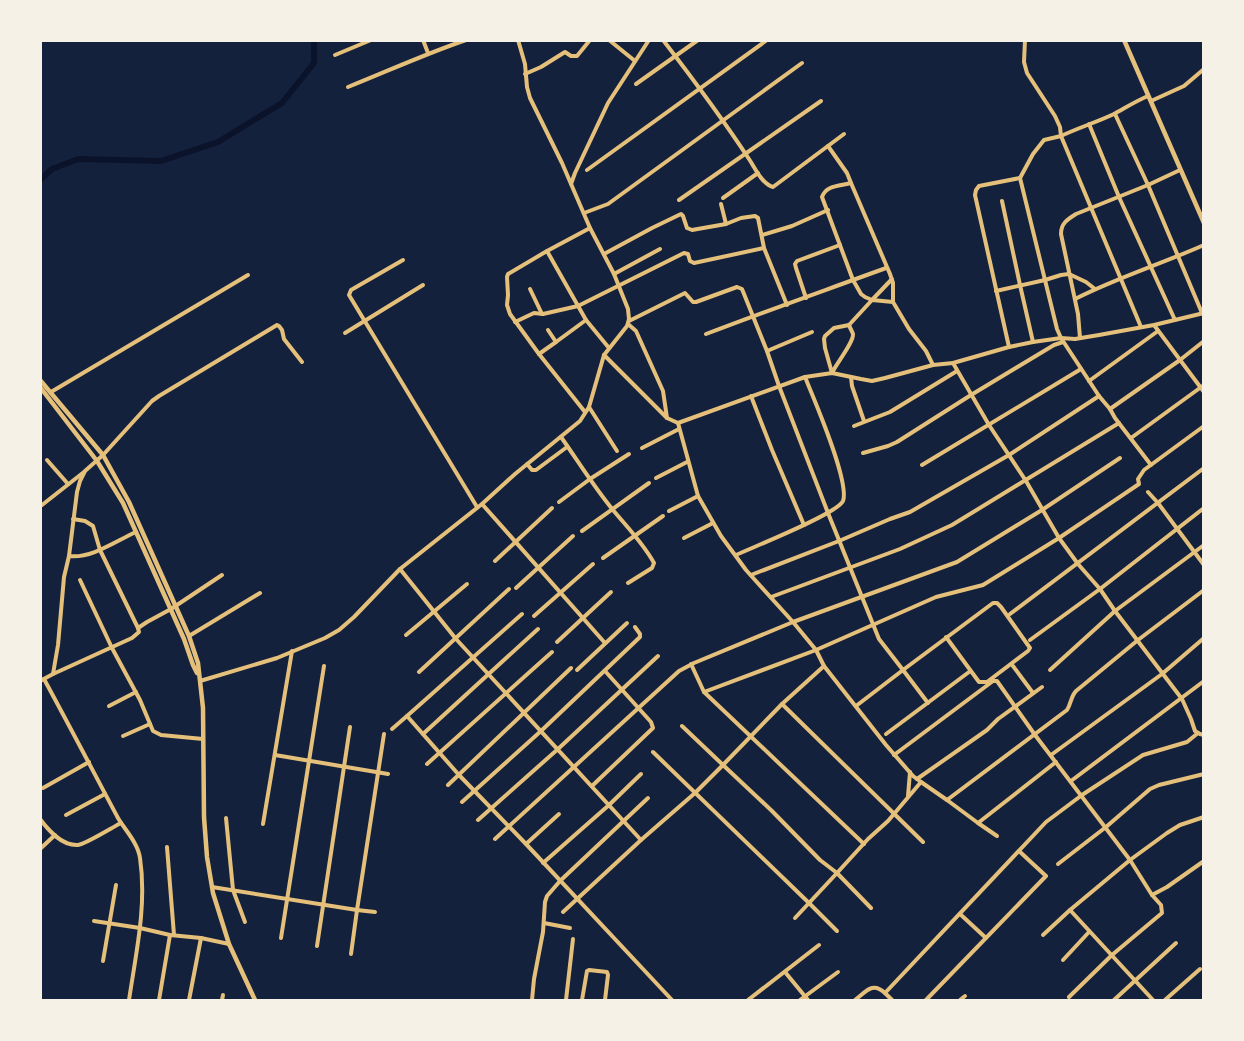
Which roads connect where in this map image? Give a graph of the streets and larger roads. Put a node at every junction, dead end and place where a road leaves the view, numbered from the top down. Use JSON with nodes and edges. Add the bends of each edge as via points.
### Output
{"nodes":[{"id":1,"x":371,"y":40,"type":"edge"},
{"id":2,"x":423,"y":40,"type":"edge"},
{"id":3,"x":466,"y":40,"type":"edge"},
{"id":4,"x":518,"y":40,"type":"edge"},
{"id":5,"x":590,"y":40,"type":"edge"},
{"id":6,"x":609,"y":40,"type":"edge"},
{"id":7,"x":649,"y":40,"type":"edge"},
{"id":8,"x":663,"y":40,"type":"edge"},
{"id":9,"x":698,"y":40,"type":"edge"},
{"id":10,"x":767,"y":40,"type":"edge"},
{"id":11,"x":1025,"y":40,"type":"edge"},
{"id":12,"x":1124,"y":40,"type":"edge"},
{"id":13,"x":428,"y":53,"type":"junction"},
{"id":14,"x":334,"y":55,"type":"dead end"},
{"id":15,"x":675,"y":57,"type":"junction"},
{"id":16,"x":635,"y":61,"type":"junction"},
{"id":17,"x":802,"y":63,"type":"dead end"},
{"id":18,"x":1203,"y":69,"type":"edge"},
{"id":19,"x":525,"y":74,"type":"junction"},
{"id":20,"x":636,"y":84,"type":"dead end"},
{"id":21,"x":348,"y":87,"type":"dead end"},
{"id":22,"x":699,"y":89,"type":"junction"},
{"id":23,"x":1149,"y":99,"type":"junction"},
{"id":24,"x":821,"y":101,"type":"dead end"},
{"id":25,"x":1115,"y":113,"type":"junction"},
{"id":26,"x":723,"y":121,"type":"junction"},
{"id":27,"x":1089,"y":124,"type":"junction"},
{"id":28,"x":844,"y":134,"type":"dead end"},
{"id":29,"x":1061,"y":136,"type":"junction"},
{"id":30,"x":828,"y":146,"type":"junction"},
{"id":31,"x":746,"y":154,"type":"junction"},
{"id":32,"x":587,"y":170,"type":"dead end"},
{"id":33,"x":1180,"y":170,"type":"junction"},
{"id":34,"x":758,"y":173,"type":"junction"},
{"id":35,"x":1020,"y":178,"type":"junction"},
{"id":36,"x":852,"y":183,"type":"junction"},
{"id":37,"x":571,"y":185,"type":"junction"},
{"id":38,"x":1148,"y":185,"type":"junction"},
{"id":39,"x":1119,"y":196,"type":"junction"},
{"id":40,"x":723,"y":198,"type":"dead end"},
{"id":41,"x":679,"y":200,"type":"dead end"},
{"id":42,"x":1002,"y":201,"type":"dead end"},
{"id":43,"x":721,"y":204,"type":"dead end"},
{"id":44,"x":1090,"y":208,"type":"junction"},
{"id":45,"x":828,"y":210,"type":"junction"},
{"id":46,"x":584,"y":213,"type":"junction"},
{"id":47,"x":1203,"y":222,"type":"edge"},
{"id":48,"x":726,"y":224,"type":"junction"},
{"id":49,"x":590,"y":228,"type":"junction"},
{"id":50,"x":762,"y":235,"type":"junction"},
{"id":51,"x":840,"y":245,"type":"junction"},
{"id":52,"x":1203,"y":245,"type":"edge"},
{"id":53,"x":764,"y":248,"type":"junction"},
{"id":54,"x":660,"y":249,"type":"dead end"},
{"id":55,"x":547,"y":251,"type":"junction"},
{"id":56,"x":604,"y":254,"type":"junction"},
{"id":57,"x":1178,"y":256,"type":"junction"},
{"id":58,"x":403,"y":260,"type":"dead end"},
{"id":59,"x":886,"y":268,"type":"junction"},
{"id":60,"x":1151,"y":268,"type":"junction"},
{"id":61,"x":614,"y":274,"type":"junction"},
{"id":62,"x":1069,"y":274,"type":"junction"},
{"id":63,"x":248,"y":275,"type":"dead end"},
{"id":64,"x":892,"y":279,"type":"junction"},
{"id":65,"x":1120,"y":279,"type":"junction"},
{"id":66,"x":853,"y":280,"type":"junction"},
{"id":67,"x":1045,"y":280,"type":"junction"},
{"id":68,"x":423,"y":285,"type":"dead end"},
{"id":69,"x":1020,"y":285,"type":"junction"},
{"id":70,"x":619,"y":286,"type":"junction"},
{"id":71,"x":530,"y":289,"type":"dead end"},
{"id":72,"x":1095,"y":289,"type":"junction"},
{"id":73,"x":996,"y":291,"type":"junction"},
{"id":74,"x":807,"y":298,"type":"junction"},
{"id":75,"x":1075,"y":299,"type":"junction"},
{"id":76,"x":872,"y":300,"type":"junction"},
{"id":77,"x":893,"y":302,"type":"junction"},
{"id":78,"x":787,"y":305,"type":"junction"},
{"id":79,"x":578,"y":306,"type":"junction"},
{"id":80,"x":1203,"y":313,"type":"edge"},
{"id":81,"x":543,"y":314,"type":"junction"},
{"id":82,"x":754,"y":316,"type":"junction"},
{"id":83,"x":586,"y":320,"type":"junction"},
{"id":84,"x":1175,"y":320,"type":"junction"},
{"id":85,"x":365,"y":321,"type":"junction"},
{"id":86,"x":515,"y":322,"type":"junction"},
{"id":87,"x":628,"y":323,"type":"junction"},
{"id":88,"x":849,"y":325,"type":"junction"},
{"id":89,"x":1154,"y":325,"type":"junction"},
{"id":90,"x":1141,"y":327,"type":"junction"},
{"id":91,"x":548,"y":330,"type":"dead end"},
{"id":92,"x":1158,"y":331,"type":"junction"},
{"id":93,"x":812,"y":332,"type":"dead end"},
{"id":94,"x":345,"y":333,"type":"dead end"},
{"id":95,"x":706,"y":334,"type":"dead end"},
{"id":96,"x":1080,"y":338,"type":"junction"},
{"id":97,"x":1062,"y":340,"type":"junction"},
{"id":98,"x":1203,"y":341,"type":"edge"},
{"id":99,"x":556,"y":342,"type":"junction"},
{"id":100,"x":1033,"y":342,"type":"junction"},
{"id":101,"x":1009,"y":347,"type":"junction"},
{"id":102,"x":609,"y":348,"type":"junction"},
{"id":103,"x":767,"y":351,"type":"junction"},
{"id":104,"x":539,"y":354,"type":"junction"},
{"id":105,"x":604,"y":355,"type":"junction"},
{"id":106,"x":1180,"y":360,"type":"junction"},
{"id":107,"x":302,"y":362,"type":"dead end"},
{"id":108,"x":953,"y":363,"type":"junction"},
{"id":109,"x":933,"y":365,"type":"junction"},
{"id":110,"x":1081,"y":369,"type":"junction"},
{"id":111,"x":957,"y":371,"type":"junction"},
{"id":112,"x":832,"y":373,"type":"junction"},
{"id":113,"x":805,"y":377,"type":"junction"},
{"id":114,"x":851,"y":377,"type":"junction"},
{"id":115,"x":40,"y":380,"type":"edge"},
{"id":116,"x":1089,"y":381,"type":"junction"},
{"id":117,"x":779,"y":386,"type":"junction"},
{"id":118,"x":1202,"y":386,"type":"edge"},
{"id":119,"x":40,"y":387,"type":"edge"},
{"id":120,"x":51,"y":392,"type":"junction"},
{"id":121,"x":1203,"y":392,"type":"edge"},
{"id":122,"x":971,"y":395,"type":"junction"},
{"id":123,"x":751,"y":396,"type":"junction"},
{"id":124,"x":1099,"y":396,"type":"junction"},
{"id":125,"x":589,"y":406,"type":"junction"},
{"id":126,"x":1110,"y":410,"type":"junction"},
{"id":127,"x":585,"y":412,"type":"junction"},
{"id":128,"x":667,"y":418,"type":"junction"},
{"id":129,"x":864,"y":422,"type":"junction"},
{"id":130,"x":678,"y":423,"type":"junction"},
{"id":131,"x":1119,"y":423,"type":"junction"},
{"id":132,"x":989,"y":425,"type":"junction"},
{"id":133,"x":854,"y":426,"type":"dead end"},
{"id":134,"x":1203,"y":426,"type":"edge"},
{"id":135,"x":679,"y":429,"type":"junction"},
{"id":136,"x":560,"y":437,"type":"junction"},
{"id":137,"x":1131,"y":438,"type":"junction"},
{"id":138,"x":567,"y":447,"type":"junction"},
{"id":139,"x":642,"y":448,"type":"dead end"},
{"id":140,"x":617,"y":451,"type":"dead end"},
{"id":141,"x":863,"y":453,"type":"dead end"},
{"id":142,"x":629,"y":454,"type":"dead end"},
{"id":143,"x":104,"y":455,"type":"junction"},
{"id":144,"x":1009,"y":455,"type":"junction"},
{"id":145,"x":1120,"y":458,"type":"dead end"},
{"id":146,"x":47,"y":460,"type":"dead end"},
{"id":147,"x":97,"y":461,"type":"junction"},
{"id":148,"x":687,"y":462,"type":"junction"},
{"id":149,"x":527,"y":464,"type":"junction"},
{"id":150,"x":922,"y":465,"type":"dead end"},
{"id":151,"x":1151,"y":465,"type":"junction"},
{"id":152,"x":1203,"y":468,"type":"edge"},
{"id":153,"x":85,"y":471,"type":"junction"},
{"id":154,"x":656,"y":478,"type":"dead end"},
{"id":155,"x":590,"y":479,"type":"junction"},
{"id":156,"x":1026,"y":481,"type":"junction"},
{"id":157,"x":649,"y":483,"type":"dead end"},
{"id":158,"x":68,"y":484,"type":"junction"},
{"id":159,"x":1148,"y":492,"type":"dead end"},
{"id":160,"x":698,"y":496,"type":"junction"},
{"id":161,"x":560,"y":502,"type":"dead end"},
{"id":162,"x":1158,"y":503,"type":"junction"},
{"id":163,"x":482,"y":504,"type":"junction"},
{"id":164,"x":42,"y":505,"type":"edge"},
{"id":165,"x":477,"y":507,"type":"junction"},
{"id":166,"x":552,"y":508,"type":"dead end"},
{"id":167,"x":1203,"y":508,"type":"edge"},
{"id":168,"x":612,"y":509,"type":"junction"},
{"id":169,"x":1042,"y":510,"type":"junction"},
{"id":170,"x":669,"y":511,"type":"dead end"},
{"id":171,"x":828,"y":513,"type":"junction"},
{"id":172,"x":663,"y":516,"type":"dead end"},
{"id":173,"x":74,"y":519,"type":"junction"},
{"id":174,"x":713,"y":523,"type":"junction"},
{"id":175,"x":804,"y":525,"type":"junction"},
{"id":176,"x":1176,"y":529,"type":"junction"},
{"id":177,"x":582,"y":531,"type":"dead end"},
{"id":178,"x":136,"y":532,"type":"junction"},
{"id":179,"x":635,"y":535,"type":"junction"},
{"id":180,"x":573,"y":536,"type":"dead end"},
{"id":181,"x":684,"y":538,"type":"dead end"},
{"id":182,"x":1059,"y":538,"type":"junction"},
{"id":183,"x":839,"y":541,"type":"junction"},
{"id":184,"x":516,"y":542,"type":"junction"},
{"id":185,"x":1203,"y":545,"type":"edge"},
{"id":186,"x":100,"y":550,"type":"junction"},
{"id":187,"x":1194,"y":552,"type":"junction"},
{"id":188,"x":736,"y":555,"type":"junction"},
{"id":189,"x":69,"y":556,"type":"junction"},
{"id":190,"x":603,"y":558,"type":"dead end"},
{"id":191,"x":495,"y":561,"type":"dead end"},
{"id":192,"x":593,"y":564,"type":"dead end"},
{"id":193,"x":1078,"y":564,"type":"junction"},
{"id":194,"x":1203,"y":565,"type":"edge"},
{"id":195,"x":539,"y":567,"type":"junction"},
{"id":196,"x":850,"y":568,"type":"junction"},
{"id":197,"x":400,"y":569,"type":"junction"},
{"id":198,"x":222,"y":575,"type":"dead end"},
{"id":199,"x":751,"y":575,"type":"junction"},
{"id":200,"x":80,"y":580,"type":"dead end"},
{"id":201,"x":628,"y":583,"type":"dead end"},
{"id":202,"x":467,"y":584,"type":"dead end"},
{"id":203,"x":516,"y":588,"type":"dead end"},
{"id":204,"x":509,"y":589,"type":"dead end"},
{"id":205,"x":1100,"y":589,"type":"junction"},
{"id":206,"x":1203,"y":590,"type":"edge"},
{"id":207,"x":561,"y":592,"type":"junction"},
{"id":208,"x":611,"y":592,"type":"dead end"},
{"id":209,"x":260,"y":593,"type":"dead end"},
{"id":210,"x":771,"y":597,"type":"junction"},
{"id":211,"x":863,"y":597,"type":"junction"},
{"id":212,"x":176,"y":606,"type":"junction"},
{"id":213,"x":171,"y":609,"type":"junction"},
{"id":214,"x":434,"y":612,"type":"junction"},
{"id":215,"x":1115,"y":612,"type":"junction"},
{"id":216,"x":522,"y":614,"type":"dead end"},
{"id":217,"x":1010,"y":614,"type":"dead end"},
{"id":218,"x":534,"y":616,"type":"dead end"},
{"id":219,"x":583,"y":618,"type":"junction"},
{"id":220,"x":793,"y":622,"type":"junction"},
{"id":221,"x":627,"y":623,"type":"dead end"},
{"id":222,"x":874,"y":624,"type":"junction"},
{"id":223,"x":635,"y":627,"type":"dead end"},
{"id":224,"x":138,"y":628,"type":"junction"},
{"id":225,"x":538,"y":629,"type":"dead end"},
{"id":226,"x":406,"y":635,"type":"dead end"},
{"id":227,"x":189,"y":636,"type":"junction"},
{"id":228,"x":946,"y":637,"type":"junction"},
{"id":229,"x":1203,"y":638,"type":"edge"},
{"id":230,"x":456,"y":639,"type":"junction"},
{"id":231,"x":1030,"y":640,"type":"dead end"},
{"id":232,"x":1138,"y":640,"type":"junction"},
{"id":233,"x":557,"y":642,"type":"dead end"},
{"id":234,"x":605,"y":643,"type":"junction"},
{"id":235,"x":112,"y":648,"type":"junction"},
{"id":236,"x":816,"y":650,"type":"junction"},
{"id":237,"x":292,"y":651,"type":"junction"},
{"id":238,"x":552,"y":652,"type":"dead end"},
{"id":239,"x":473,"y":656,"type":"junction"},
{"id":240,"x":658,"y":656,"type":"dead end"},
{"id":241,"x":691,"y":664,"type":"junction"},
{"id":242,"x":324,"y":666,"type":"dead end"},
{"id":243,"x":824,"y":666,"type":"junction"},
{"id":244,"x":1013,"y":666,"type":"dead end"},
{"id":245,"x":571,"y":668,"type":"dead end"},
{"id":246,"x":576,"y":669,"type":"dead end"},
{"id":247,"x":903,"y":670,"type":"junction"},
{"id":248,"x":1050,"y":670,"type":"dead end"},
{"id":249,"x":605,"y":671,"type":"junction"},
{"id":250,"x":419,"y":672,"type":"dead end"},
{"id":251,"x":969,"y":672,"type":"dead end"},
{"id":252,"x":53,"y":674,"type":"junction"},
{"id":253,"x":489,"y":674,"type":"junction"},
{"id":254,"x":1162,"y":674,"type":"junction"},
{"id":255,"x":198,"y":675,"type":"junction"},
{"id":256,"x":42,"y":680,"type":"edge"},
{"id":257,"x":200,"y":681,"type":"junction"},
{"id":258,"x":1203,"y":681,"type":"edge"},
{"id":259,"x":1042,"y":687,"type":"dead end"},
{"id":260,"x":622,"y":689,"type":"junction"},
{"id":261,"x":136,"y":692,"type":"junction"},
{"id":262,"x":704,"y":692,"type":"junction"},
{"id":263,"x":506,"y":693,"type":"junction"},
{"id":264,"x":1033,"y":693,"type":"junction"},
{"id":265,"x":1182,"y":699,"type":"junction"},
{"id":266,"x":928,"y":703,"type":"junction"},
{"id":267,"x":782,"y":704,"type":"junction"},
{"id":268,"x":109,"y":706,"type":"dead end"},
{"id":269,"x":856,"y":706,"type":"junction"},
{"id":270,"x":1016,"y":706,"type":"junction"},
{"id":271,"x":638,"y":707,"type":"junction"},
{"id":272,"x":524,"y":713,"type":"junction"},
{"id":273,"x":407,"y":716,"type":"junction"},
{"id":274,"x":150,"y":724,"type":"junction"},
{"id":275,"x":682,"y":726,"type":"dead end"},
{"id":276,"x":350,"y":727,"type":"dead end"},
{"id":277,"x":392,"y":729,"type":"dead end"},
{"id":278,"x":541,"y":730,"type":"junction"},
{"id":279,"x":1198,"y":733,"type":"junction"},
{"id":280,"x":384,"y":734,"type":"dead end"},
{"id":281,"x":423,"y":734,"type":"junction"},
{"id":282,"x":886,"y":734,"type":"dead end"},
{"id":283,"x":1035,"y":735,"type":"junction"},
{"id":284,"x":1203,"y":735,"type":"edge"},
{"id":285,"x":123,"y":736,"type":"dead end"},
{"id":286,"x":750,"y":736,"type":"junction"},
{"id":287,"x":202,"y":739,"type":"junction"},
{"id":288,"x":558,"y":749,"type":"junction"},
{"id":289,"x":652,"y":752,"type":"dead end"},
{"id":290,"x":440,"y":753,"type":"junction"},
{"id":291,"x":275,"y":755,"type":"junction"},
{"id":292,"x":894,"y":755,"type":"junction"},
{"id":293,"x":1051,"y":755,"type":"junction"},
{"id":294,"x":310,"y":760,"type":"junction"},
{"id":295,"x":89,"y":762,"type":"junction"},
{"id":296,"x":1056,"y":762,"type":"junction"},
{"id":297,"x":427,"y":764,"type":"dead end"},
{"id":298,"x":723,"y":765,"type":"junction"},
{"id":299,"x":344,"y":766,"type":"junction"},
{"id":300,"x":575,"y":767,"type":"junction"},
{"id":301,"x":379,"y":772,"type":"junction"},
{"id":302,"x":910,"y":772,"type":"junction"},
{"id":303,"x":388,"y":774,"type":"dead end"},
{"id":304,"x":641,"y":774,"type":"dead end"},
{"id":305,"x":1203,"y":774,"type":"edge"},
{"id":306,"x":459,"y":775,"type":"junction"},
{"id":307,"x":919,"y":780,"type":"junction"},
{"id":308,"x":1071,"y":781,"type":"junction"},
{"id":309,"x":448,"y":785,"type":"dead end"},
{"id":310,"x":592,"y":786,"type":"junction"},
{"id":311,"x":43,"y":788,"type":"dead end"},
{"id":312,"x":474,"y":790,"type":"junction"},
{"id":313,"x":695,"y":793,"type":"junction"},
{"id":314,"x":105,"y":794,"type":"junction"},
{"id":315,"x":1082,"y":795,"type":"junction"},
{"id":316,"x":908,"y":797,"type":"junction"},
{"id":317,"x":648,"y":798,"type":"dead end"},
{"id":318,"x":947,"y":800,"type":"junction"},
{"id":319,"x":462,"y":802,"type":"dead end"},
{"id":320,"x":609,"y":805,"type":"junction"},
{"id":321,"x":492,"y":808,"type":"junction"},
{"id":322,"x":894,"y":813,"type":"junction"},
{"id":323,"x":559,"y":814,"type":"dead end"},
{"id":324,"x":66,"y":815,"type":"dead end"},
{"id":325,"x":1203,"y":817,"type":"edge"},
{"id":326,"x":226,"y":818,"type":"dead end"},
{"id":327,"x":40,"y":819,"type":"edge"},
{"id":328,"x":478,"y":820,"type":"dead end"},
{"id":329,"x":623,"y":820,"type":"junction"},
{"id":330,"x":121,"y":823,"type":"junction"},
{"id":331,"x":978,"y":823,"type":"junction"},
{"id":332,"x":263,"y":824,"type":"dead end"},
{"id":333,"x":509,"y":826,"type":"junction"},
{"id":334,"x":1106,"y":827,"type":"junction"},
{"id":335,"x":55,"y":835,"type":"junction"},
{"id":336,"x":997,"y":836,"type":"dead end"},
{"id":337,"x":495,"y":838,"type":"dead end"},
{"id":338,"x":640,"y":840,"type":"junction"},
{"id":339,"x":923,"y":842,"type":"dead end"},
{"id":340,"x":526,"y":844,"type":"junction"},
{"id":341,"x":864,"y":844,"type":"junction"},
{"id":342,"x":168,"y":847,"type":"dead end"},
{"id":343,"x":40,"y":849,"type":"edge"},
{"id":344,"x":1019,"y":851,"type":"junction"},
{"id":345,"x":1130,"y":860,"type":"junction"},
{"id":346,"x":1203,"y":861,"type":"edge"},
{"id":347,"x":543,"y":863,"type":"junction"},
{"id":348,"x":1058,"y":864,"type":"dead end"},
{"id":349,"x":837,"y":873,"type":"junction"},
{"id":350,"x":560,"y":881,"type":"junction"},
{"id":351,"x":116,"y":885,"type":"dead end"},
{"id":352,"x":212,"y":887,"type":"junction"},
{"id":353,"x":233,"y":890,"type":"junction"},
{"id":354,"x":1152,"y":895,"type":"junction"},
{"id":355,"x":288,"y":899,"type":"junction"},
{"id":356,"x":578,"y":899,"type":"junction"},
{"id":357,"x":809,"y":903,"type":"junction"},
{"id":358,"x":323,"y":904,"type":"junction"},
{"id":359,"x":871,"y":908,"type":"dead end"},
{"id":360,"x":1070,"y":909,"type":"junction"},
{"id":361,"x":357,"y":910,"type":"junction"},
{"id":362,"x":375,"y":912,"type":"dead end"},
{"id":363,"x":563,"y":912,"type":"dead end"},
{"id":364,"x":960,"y":914,"type":"junction"},
{"id":365,"x":795,"y":918,"type":"dead end"},
{"id":366,"x":94,"y":921,"type":"dead end"},
{"id":367,"x":245,"y":922,"type":"dead end"},
{"id":368,"x":544,"y":922,"type":"junction"},
{"id":369,"x":110,"y":923,"type":"junction"},
{"id":370,"x":140,"y":928,"type":"junction"},
{"id":371,"x":570,"y":928,"type":"dead end"},
{"id":372,"x":837,"y":931,"type":"dead end"},
{"id":373,"x":1089,"y":932,"type":"junction"},
{"id":374,"x":172,"y":935,"type":"junction"},
{"id":375,"x":1043,"y":935,"type":"dead end"},
{"id":376,"x":201,"y":938,"type":"junction"},
{"id":377,"x":281,"y":938,"type":"dead end"},
{"id":378,"x":986,"y":938,"type":"junction"},
{"id":379,"x":573,"y":939,"type":"dead end"},
{"id":380,"x":1176,"y":943,"type":"dead end"},
{"id":381,"x":229,"y":944,"type":"junction"},
{"id":382,"x":819,"y":945,"type":"dead end"},
{"id":383,"x":317,"y":946,"type":"dead end"},
{"id":384,"x":351,"y":954,"type":"dead end"},
{"id":385,"x":1112,"y":955,"type":"junction"},
{"id":386,"x":1063,"y":960,"type":"dead end"},
{"id":387,"x":103,"y":961,"type":"dead end"},
{"id":388,"x":1200,"y":969,"type":"dead end"},
{"id":389,"x":785,"y":972,"type":"junction"},
{"id":390,"x":838,"y":972,"type":"dead end"},
{"id":391,"x":1135,"y":981,"type":"junction"},
{"id":392,"x":885,"y":993,"type":"junction"},
{"id":393,"x":965,"y":996,"type":"dead end"},
{"id":394,"x":1069,"y":997,"type":"dead end"},
{"id":395,"x":807,"y":999,"type":"edge"},
{"id":396,"x":129,"y":1000,"type":"edge"},
{"id":397,"x":159,"y":1000,"type":"edge"},
{"id":398,"x":189,"y":1000,"type":"edge"},
{"id":399,"x":255,"y":1000,"type":"edge"},
{"id":400,"x":532,"y":1000,"type":"edge"},
{"id":401,"x":566,"y":1000,"type":"edge"},
{"id":402,"x":582,"y":1000,"type":"edge"},
{"id":403,"x":605,"y":1000,"type":"edge"},
{"id":404,"x":672,"y":1000,"type":"edge"},
{"id":405,"x":748,"y":1000,"type":"edge"},
{"id":406,"x":801,"y":1000,"type":"edge"},
{"id":407,"x":855,"y":1000,"type":"edge"},
{"id":408,"x":892,"y":1000,"type":"edge"},
{"id":409,"x":926,"y":1000,"type":"edge"},
{"id":410,"x":960,"y":1000,"type":"edge"},
{"id":411,"x":1114,"y":1000,"type":"edge"},
{"id":412,"x":1153,"y":1000,"type":"edge"},
{"id":413,"x":1165,"y":1000,"type":"edge"}],
"edges":[{"from":1,"to":14,"type":"street"},
{"from":2,"to":13,"type":"street"},
{"from":3,"to":13,"type":"street"},
{"from":4,"to":19,"type":"street"},
{"from":5,"to":19,"type":"street","via":[[577,56],[565,52]]},
{"from":6,"to":16,"type":"street"},
{"from":7,"to":16,"type":"street"},
{"from":8,"to":15,"type":"street"},
{"from":9,"to":15,"type":"street"},
{"from":10,"to":22,"type":"street"},
{"from":11,"to":29,"type":"street","via":[[1027,73],[1055,116]]},
{"from":12,"to":23,"type":"street"},
{"from":13,"to":21,"type":"street"},
{"from":15,"to":20,"type":"street"},
{"from":15,"to":22,"type":"street"},
{"from":16,"to":37,"type":"street","via":[[608,103]]},
{"from":17,"to":26,"type":"street"},
{"from":18,"to":23,"type":"street","via":[[1184,86]]},
{"from":19,"to":37,"type":"street","via":[[530,98]]},
{"from":22,"to":26,"type":"street"},
{"from":22,"to":32,"type":"street"},
{"from":23,"to":25,"type":"street"},
{"from":23,"to":33,"type":"street"},
{"from":24,"to":31,"type":"street"},
{"from":25,"to":27,"type":"street"},
{"from":25,"to":38,"type":"street"},
{"from":26,"to":31,"type":"street"},
{"from":26,"to":46,"type":"street","via":[[608,204]]},
{"from":27,"to":29,"type":"street"},
{"from":27,"to":39,"type":"street"},
{"from":28,"to":30,"type":"street"},
{"from":29,"to":35,"type":"street","via":[[1044,140]]},
{"from":29,"to":44,"type":"street"},
{"from":30,"to":34,"type":"street","via":[[773,187]]},
{"from":30,"to":36,"type":"street"},
{"from":31,"to":34,"type":"street"},
{"from":31,"to":41,"type":"street"},
{"from":33,"to":38,"type":"street"},
{"from":33,"to":47,"type":"street"},
{"from":34,"to":40,"type":"street"},
{"from":35,"to":67,"type":"street"},
{"from":35,"to":73,"type":"street","via":[[979,186],[976,190]]},
{"from":36,"to":45,"type":"street","via":[[825,190],[822,197]]},
{"from":36,"to":59,"type":"street"},
{"from":37,"to":46,"type":"street"},
{"from":38,"to":39,"type":"street"},
{"from":38,"to":57,"type":"street"},
{"from":39,"to":44,"type":"street"},
{"from":39,"to":60,"type":"street"},
{"from":42,"to":69,"type":"street"},
{"from":43,"to":48,"type":"street"},
{"from":44,"to":62,"type":"street","via":[[1066,220],[1061,228]]},
{"from":44,"to":65,"type":"street"},
{"from":45,"to":50,"type":"street"},
{"from":45,"to":51,"type":"street"},
{"from":46,"to":49,"type":"street"},
{"from":48,"to":50,"type":"street","via":[[755,216]]},
{"from":48,"to":56,"type":"street","via":[[692,230],[681,214]]},
{"from":49,"to":55,"type":"street"},
{"from":49,"to":56,"type":"street"},
{"from":50,"to":53,"type":"street"},
{"from":51,"to":66,"type":"street"},
{"from":51,"to":74,"type":"street","via":[[795,264]]},
{"from":52,"to":57,"type":"street"},
{"from":53,"to":70,"type":"street","via":[[694,263],[684,253]]},
{"from":53,"to":78,"type":"street"},
{"from":54,"to":61,"type":"street"},
{"from":55,"to":79,"type":"street"},
{"from":55,"to":86,"type":"street","via":[[507,277],[507,304]]},
{"from":56,"to":61,"type":"street"},
{"from":57,"to":60,"type":"street"},
{"from":57,"to":80,"type":"street"},
{"from":58,"to":85,"type":"street","via":[[349,293]]},
{"from":59,"to":64,"type":"street"},
{"from":59,"to":66,"type":"street"},
{"from":60,"to":65,"type":"street"},
{"from":60,"to":84,"type":"street"},
{"from":61,"to":70,"type":"street"},
{"from":62,"to":67,"type":"street"},
{"from":62,"to":72,"type":"street"},
{"from":62,"to":75,"type":"street"},
{"from":63,"to":120,"type":"street"},
{"from":64,"to":76,"type":"street"},
{"from":64,"to":77,"type":"street"},
{"from":65,"to":72,"type":"street"},
{"from":65,"to":90,"type":"street"},
{"from":66,"to":74,"type":"street"},
{"from":66,"to":76,"type":"street","via":[[861,294]]},
{"from":67,"to":69,"type":"street"},
{"from":67,"to":97,"type":"street"},
{"from":68,"to":85,"type":"street"},
{"from":69,"to":73,"type":"street"},
{"from":69,"to":100,"type":"street"},
{"from":70,"to":79,"type":"street"},
{"from":70,"to":87,"type":"street","via":[[628,309]]},
{"from":71,"to":81,"type":"street"},
{"from":72,"to":75,"type":"street"},
{"from":73,"to":101,"type":"street"},
{"from":74,"to":78,"type":"street"},
{"from":75,"to":96,"type":"street"},
{"from":76,"to":77,"type":"street"},
{"from":76,"to":88,"type":"street"},
{"from":77,"to":109,"type":"street"},
{"from":78,"to":82,"type":"street"},
{"from":79,"to":81,"type":"street"},
{"from":79,"to":83,"type":"street"},
{"from":80,"to":84,"type":"street"},
{"from":81,"to":86,"type":"street","via":[[534,313]]},
{"from":82,"to":87,"type":"street","via":[[738,286],[696,302],[685,293]]},
{"from":82,"to":95,"type":"street"},
{"from":82,"to":103,"type":"street"},
{"from":83,"to":99,"type":"street"},
{"from":83,"to":102,"type":"street"},
{"from":84,"to":89,"type":"street"},
{"from":85,"to":94,"type":"street"},
{"from":85,"to":165,"type":"street"},
{"from":86,"to":104,"type":"street"},
{"from":87,"to":102,"type":"street"},
{"from":87,"to":128,"type":"street","via":[[663,391]]},
{"from":88,"to":112,"type":"street","via":[[852,342]]},
{"from":88,"to":112,"type":"street","via":[[834,328],[825,336]]},
{"from":89,"to":90,"type":"street"},
{"from":89,"to":92,"type":"street"},
{"from":90,"to":96,"type":"street"},
{"from":91,"to":99,"type":"street"},
{"from":92,"to":106,"type":"street"},
{"from":92,"to":116,"type":"street"},
{"from":93,"to":103,"type":"street"},
{"from":96,"to":97,"type":"street"},
{"from":97,"to":100,"type":"street"},
{"from":97,"to":110,"type":"street"},
{"from":97,"to":122,"type":"street"},
{"from":98,"to":106,"type":"street"},
{"from":99,"to":104,"type":"street"},
{"from":100,"to":101,"type":"street"},
{"from":101,"to":108,"type":"street"},
{"from":102,"to":105,"type":"street"},
{"from":103,"to":117,"type":"street"},
{"from":104,"to":127,"type":"street"},
{"from":105,"to":125,"type":"street"},
{"from":105,"to":128,"type":"street"},
{"from":106,"to":118,"type":"street"},
{"from":106,"to":126,"type":"street"},
{"from":107,"to":143,"type":"street","via":[[277,325],[152,401]]},
{"from":108,"to":109,"type":"street"},
{"from":108,"to":111,"type":"street"},
{"from":109,"to":114,"type":"street","via":[[872,381]]},
{"from":110,"to":116,"type":"street"},
{"from":110,"to":132,"type":"street"},
{"from":111,"to":122,"type":"street"},
{"from":111,"to":129,"type":"street","via":[[890,412]]},
{"from":112,"to":113,"type":"street"},
{"from":112,"to":114,"type":"street"},
{"from":113,"to":117,"type":"street"},
{"from":113,"to":171,"type":"street","via":[[843,483],[844,499]]},
{"from":114,"to":129,"type":"street"},
{"from":115,"to":120,"type":"street"},
{"from":116,"to":124,"type":"street"},
{"from":117,"to":123,"type":"street"},
{"from":117,"to":171,"type":"street"},
{"from":118,"to":121,"type":"street"},
{"from":118,"to":137,"type":"street"},
{"from":119,"to":147,"type":"street"},
{"from":120,"to":143,"type":"street"},
{"from":122,"to":132,"type":"street"},
{"from":122,"to":141,"type":"street","via":[[897,442]]},
{"from":123,"to":130,"type":"street"},
{"from":123,"to":175,"type":"street"},
{"from":124,"to":126,"type":"street"},
{"from":124,"to":144,"type":"street"},
{"from":125,"to":127,"type":"street"},
{"from":125,"to":140,"type":"street"},
{"from":126,"to":131,"type":"street"},
{"from":127,"to":136,"type":"street"},
{"from":128,"to":130,"type":"street"},
{"from":129,"to":133,"type":"street"},
{"from":130,"to":135,"type":"street"},
{"from":131,"to":137,"type":"street"},
{"from":131,"to":156,"type":"street"},
{"from":132,"to":144,"type":"street"},
{"from":132,"to":150,"type":"street"},
{"from":134,"to":151,"type":"street"},
{"from":135,"to":139,"type":"street"},
{"from":135,"to":148,"type":"street"},
{"from":136,"to":138,"type":"street"},
{"from":136,"to":149,"type":"street"},
{"from":137,"to":151,"type":"street"},
{"from":138,"to":149,"type":"street","via":[[536,470]]},
{"from":138,"to":155,"type":"street"},
{"from":142,"to":155,"type":"street"},
{"from":143,"to":147,"type":"street"},
{"from":143,"to":212,"type":"street"},
{"from":144,"to":156,"type":"street"},
{"from":144,"to":183,"type":"street","via":[[910,513]]},
{"from":145,"to":169,"type":"street"},
{"from":146,"to":158,"type":"street"},
{"from":147,"to":153,"type":"street"},
{"from":147,"to":178,"type":"street"},
{"from":148,"to":154,"type":"street"},
{"from":148,"to":160,"type":"street"},
{"from":149,"to":163,"type":"street"},
{"from":151,"to":182,"type":"street","via":[[1139,476],[1139,484]]},
{"from":152,"to":162,"type":"street"},
{"from":153,"to":158,"type":"street"},
{"from":153,"to":173,"type":"street","via":[[77,492]]},
{"from":155,"to":161,"type":"street"},
{"from":155,"to":168,"type":"street"},
{"from":156,"to":169,"type":"street"},
{"from":156,"to":196,"type":"street","via":[[952,525]]},
{"from":157,"to":168,"type":"street"},
{"from":158,"to":164,"type":"street"},
{"from":159,"to":162,"type":"street"},
{"from":160,"to":170,"type":"street"},
{"from":160,"to":174,"type":"street"},
{"from":162,"to":176,"type":"street"},
{"from":162,"to":193,"type":"street"},
{"from":163,"to":165,"type":"street"},
{"from":163,"to":184,"type":"street"},
{"from":165,"to":197,"type":"street"},
{"from":166,"to":184,"type":"street"},
{"from":167,"to":176,"type":"street"},
{"from":168,"to":177,"type":"street"},
{"from":168,"to":179,"type":"street"},
{"from":169,"to":182,"type":"street"},
{"from":169,"to":211,"type":"street","via":[[957,562]]},
{"from":171,"to":175,"type":"street"},
{"from":171,"to":183,"type":"street"},
{"from":172,"to":179,"type":"street"},
{"from":173,"to":186,"type":"street","via":[[93,526]]},
{"from":173,"to":189,"type":"street"},
{"from":174,"to":181,"type":"street"},
{"from":174,"to":188,"type":"street"},
{"from":175,"to":188,"type":"street"},
{"from":176,"to":187,"type":"street"},
{"from":176,"to":205,"type":"street"},
{"from":178,"to":186,"type":"street"},
{"from":178,"to":213,"type":"street"},
{"from":179,"to":190,"type":"street"},
{"from":179,"to":201,"type":"street","via":[[654,566]]},
{"from":180,"to":195,"type":"street"},
{"from":182,"to":193,"type":"street"},
{"from":182,"to":222,"type":"street","via":[[983,585],[936,597]]},
{"from":183,"to":196,"type":"street"},
{"from":183,"to":199,"type":"street"},
{"from":184,"to":191,"type":"street"},
{"from":184,"to":195,"type":"street"},
{"from":185,"to":187,"type":"street"},
{"from":186,"to":189,"type":"street"},
{"from":186,"to":224,"type":"street"},
{"from":187,"to":194,"type":"street"},
{"from":187,"to":215,"type":"street"},
{"from":188,"to":199,"type":"street"},
{"from":189,"to":252,"type":"street"},
{"from":192,"to":207,"type":"street"},
{"from":193,"to":205,"type":"street"},
{"from":193,"to":217,"type":"street"},
{"from":195,"to":203,"type":"street"},
{"from":195,"to":207,"type":"street"},
{"from":196,"to":210,"type":"street"},
{"from":196,"to":211,"type":"street"},
{"from":197,"to":214,"type":"street"},
{"from":197,"to":237,"type":"street","via":[[339,630]]},
{"from":198,"to":212,"type":"street"},
{"from":199,"to":210,"type":"street"},
{"from":200,"to":235,"type":"street"},
{"from":202,"to":214,"type":"street"},
{"from":204,"to":230,"type":"street"},
{"from":205,"to":215,"type":"street"},
{"from":205,"to":231,"type":"street"},
{"from":206,"to":232,"type":"street"},
{"from":207,"to":218,"type":"street"},
{"from":207,"to":219,"type":"street"},
{"from":208,"to":219,"type":"street"},
{"from":209,"to":227,"type":"street"},
{"from":210,"to":220,"type":"street"},
{"from":211,"to":220,"type":"street"},
{"from":211,"to":222,"type":"street"},
{"from":212,"to":213,"type":"street"},
{"from":212,"to":227,"type":"street"},
{"from":213,"to":224,"type":"street"},
{"from":213,"to":255,"type":"street"},
{"from":214,"to":226,"type":"street"},
{"from":214,"to":230,"type":"street"},
{"from":215,"to":232,"type":"street"},
{"from":215,"to":248,"type":"street"},
{"from":216,"to":239,"type":"street"},
{"from":219,"to":233,"type":"street"},
{"from":219,"to":234,"type":"street"},
{"from":220,"to":236,"type":"street"},
{"from":220,"to":241,"type":"street"},
{"from":221,"to":234,"type":"street"},
{"from":222,"to":236,"type":"street"},
{"from":222,"to":247,"type":"street","via":[[879,639]]},
{"from":223,"to":249,"type":"street","via":[[640,637]]},
{"from":224,"to":235,"type":"street","via":[[135,636]]},
{"from":225,"to":253,"type":"street"},
{"from":227,"to":255,"type":"street"},
{"from":228,"to":228,"type":"street","via":[[979,682],[987,682],[1030,648],[997,603]]},
{"from":228,"to":247,"type":"street"},
{"from":229,"to":254,"type":"street"},
{"from":230,"to":239,"type":"street"},
{"from":230,"to":250,"type":"street"},
{"from":232,"to":254,"type":"street"},
{"from":232,"to":283,"type":"street","via":[[1076,691],[1067,710]]},
{"from":234,"to":246,"type":"street"},
{"from":235,"to":252,"type":"street"},
{"from":235,"to":261,"type":"street"},
{"from":236,"to":243,"type":"street"},
{"from":236,"to":262,"type":"street"},
{"from":237,"to":257,"type":"street"},
{"from":237,"to":291,"type":"street"},
{"from":238,"to":263,"type":"street"},
{"from":239,"to":253,"type":"street"},
{"from":239,"to":273,"type":"street"},
{"from":240,"to":260,"type":"street"},
{"from":241,"to":262,"type":"street"},
{"from":241,"to":271,"type":"street"},
{"from":242,"to":294,"type":"street"},
{"from":243,"to":267,"type":"street"},
{"from":243,"to":269,"type":"street"},
{"from":244,"to":264,"type":"street"},
{"from":245,"to":272,"type":"street"},
{"from":247,"to":266,"type":"street"},
{"from":247,"to":269,"type":"street"},
{"from":249,"to":260,"type":"street"},
{"from":249,"to":278,"type":"street"},
{"from":251,"to":266,"type":"street"},
{"from":252,"to":256,"type":"street"},
{"from":253,"to":263,"type":"street"},
{"from":253,"to":281,"type":"street"},
{"from":254,"to":265,"type":"street"},
{"from":254,"to":293,"type":"street"},
{"from":255,"to":257,"type":"street"},
{"from":256,"to":295,"type":"street"},
{"from":257,"to":287,"type":"street"},
{"from":258,"to":265,"type":"street"},
{"from":259,"to":264,"type":"street"},
{"from":260,"to":271,"type":"street"},
{"from":260,"to":288,"type":"street"},
{"from":261,"to":268,"type":"street"},
{"from":261,"to":274,"type":"street"},
{"from":262,"to":286,"type":"street"},
{"from":263,"to":272,"type":"street"},
{"from":263,"to":290,"type":"street"},
{"from":264,"to":270,"type":"street"},
{"from":265,"to":279,"type":"street"},
{"from":265,"to":308,"type":"street"},
{"from":266,"to":282,"type":"street"},
{"from":267,"to":286,"type":"street"},
{"from":267,"to":322,"type":"street"},
{"from":269,"to":292,"type":"street"},
{"from":270,"to":283,"type":"street"},
{"from":270,"to":292,"type":"street","via":[[993,681]]},
{"from":270,"to":307,"type":"street"},
{"from":271,"to":300,"type":"street"},
{"from":271,"to":310,"type":"street","via":[[653,728]]},
{"from":272,"to":278,"type":"street"},
{"from":272,"to":306,"type":"street"},
{"from":273,"to":277,"type":"street"},
{"from":273,"to":281,"type":"street"},
{"from":274,"to":285,"type":"street"},
{"from":274,"to":287,"type":"street","via":[[161,735]]},
{"from":275,"to":298,"type":"street"},
{"from":276,"to":299,"type":"street"},
{"from":278,"to":288,"type":"street"},
{"from":278,"to":312,"type":"street"},
{"from":279,"to":284,"type":"street"},
{"from":279,"to":315,"type":"street","via":[[1187,742],[1143,755]]},
{"from":280,"to":301,"type":"street"},
{"from":281,"to":290,"type":"street"},
{"from":283,"to":293,"type":"street"},
{"from":283,"to":318,"type":"street"},
{"from":286,"to":298,"type":"street"},
{"from":286,"to":341,"type":"street"},
{"from":287,"to":352,"type":"street","via":[[204,817]]},
{"from":288,"to":300,"type":"street"},
{"from":288,"to":321,"type":"street"},
{"from":289,"to":313,"type":"street"},
{"from":290,"to":297,"type":"street"},
{"from":290,"to":306,"type":"street"},
{"from":291,"to":294,"type":"street"},
{"from":291,"to":332,"type":"street"},
{"from":292,"to":302,"type":"street"},
{"from":293,"to":296,"type":"street"},
{"from":294,"to":299,"type":"street"},
{"from":294,"to":355,"type":"street"},
{"from":295,"to":311,"type":"street"},
{"from":295,"to":314,"type":"street"},
{"from":296,"to":308,"type":"street"},
{"from":296,"to":331,"type":"street"},
{"from":298,"to":313,"type":"street"},
{"from":298,"to":349,"type":"street"},
{"from":299,"to":301,"type":"street"},
{"from":299,"to":358,"type":"street"},
{"from":300,"to":310,"type":"street"},
{"from":300,"to":333,"type":"street"},
{"from":301,"to":303,"type":"street"},
{"from":301,"to":361,"type":"street"},
{"from":302,"to":307,"type":"street"},
{"from":302,"to":316,"type":"street"},
{"from":304,"to":320,"type":"street"},
{"from":305,"to":334,"type":"street","via":[[1150,789]]},
{"from":306,"to":309,"type":"street"},
{"from":306,"to":312,"type":"street"},
{"from":307,"to":316,"type":"street"},
{"from":307,"to":318,"type":"street"},
{"from":308,"to":315,"type":"street"},
{"from":310,"to":320,"type":"street"},
{"from":312,"to":319,"type":"street"},
{"from":312,"to":321,"type":"street"},
{"from":313,"to":338,"type":"street"},
{"from":313,"to":357,"type":"street"},
{"from":314,"to":324,"type":"street"},
{"from":314,"to":330,"type":"street"},
{"from":315,"to":334,"type":"street"},
{"from":315,"to":344,"type":"street","via":[[1046,822]]},
{"from":316,"to":322,"type":"street"},
{"from":317,"to":329,"type":"street"},
{"from":318,"to":331,"type":"street"},
{"from":320,"to":329,"type":"street"},
{"from":320,"to":347,"type":"street"},
{"from":321,"to":328,"type":"street"},
{"from":321,"to":333,"type":"street"},
{"from":322,"to":339,"type":"street"},
{"from":322,"to":341,"type":"street"},
{"from":323,"to":340,"type":"street"},
{"from":325,"to":345,"type":"street","via":[[1180,825]]},
{"from":326,"to":353,"type":"street"},
{"from":327,"to":335,"type":"street"},
{"from":329,"to":338,"type":"street"},
{"from":329,"to":350,"type":"street"},
{"from":330,"to":335,"type":"street","via":[[80,845],[66,843]]},
{"from":330,"to":370,"type":"street","via":[[140,856]]},
{"from":331,"to":336,"type":"street"},
{"from":333,"to":337,"type":"street"},
{"from":333,"to":340,"type":"street"},
{"from":334,"to":345,"type":"street"},
{"from":334,"to":348,"type":"street"},
{"from":335,"to":343,"type":"street"},
{"from":338,"to":356,"type":"street"},
{"from":340,"to":347,"type":"street"},
{"from":341,"to":349,"type":"street"},
{"from":342,"to":374,"type":"street"},
{"from":344,"to":364,"type":"street"},
{"from":344,"to":378,"type":"street","via":[[1046,876]]},
{"from":345,"to":354,"type":"street"},
{"from":345,"to":360,"type":"street"},
{"from":346,"to":354,"type":"street"},
{"from":347,"to":350,"type":"street"},
{"from":349,"to":357,"type":"street"},
{"from":349,"to":359,"type":"street"},
{"from":350,"to":356,"type":"street"},
{"from":350,"to":368,"type":"street","via":[[547,896]]},
{"from":351,"to":369,"type":"street"},
{"from":352,"to":353,"type":"street"},
{"from":352,"to":381,"type":"street"},
{"from":353,"to":355,"type":"street"},
{"from":353,"to":367,"type":"street"},
{"from":354,"to":385,"type":"street","via":[[1161,905],[1162,913]]},
{"from":355,"to":358,"type":"street"},
{"from":355,"to":377,"type":"street"},
{"from":356,"to":363,"type":"street"},
{"from":356,"to":404,"type":"street"},
{"from":357,"to":365,"type":"street"},
{"from":357,"to":372,"type":"street"},
{"from":358,"to":361,"type":"street"},
{"from":358,"to":383,"type":"street"},
{"from":360,"to":373,"type":"street"},
{"from":360,"to":375,"type":"street"},
{"from":361,"to":362,"type":"street"},
{"from":361,"to":384,"type":"street"},
{"from":364,"to":378,"type":"street"},
{"from":364,"to":392,"type":"street"},
{"from":366,"to":369,"type":"street"},
{"from":368,"to":371,"type":"street"},
{"from":368,"to":400,"type":"street"},
{"from":369,"to":370,"type":"street"},
{"from":369,"to":387,"type":"street"},
{"from":370,"to":374,"type":"street"},
{"from":370,"to":396,"type":"street"},
{"from":373,"to":385,"type":"street"},
{"from":373,"to":386,"type":"street"},
{"from":374,"to":376,"type":"street"},
{"from":374,"to":397,"type":"street"},
{"from":376,"to":381,"type":"street"},
{"from":376,"to":398,"type":"street"},
{"from":378,"to":409,"type":"street"},
{"from":379,"to":401,"type":"street"},
{"from":380,"to":391,"type":"street"},
{"from":381,"to":399,"type":"street"},
{"from":382,"to":389,"type":"street"},
{"from":385,"to":391,"type":"street"},
{"from":385,"to":394,"type":"street"},
{"from":388,"to":413,"type":"street"},
{"from":389,"to":395,"type":"street"},
{"from":389,"to":405,"type":"street"},
{"from":390,"to":395,"type":"street"},
{"from":391,"to":411,"type":"street"},
{"from":391,"to":412,"type":"street"},
{"from":392,"to":407,"type":"street","via":[[875,987]]},
{"from":392,"to":408,"type":"street"},
{"from":393,"to":410,"type":"street"},
{"from":395,"to":406,"type":"street"},
{"from":402,"to":403,"type":"street","via":[[590,969],[609,975]]}]}
